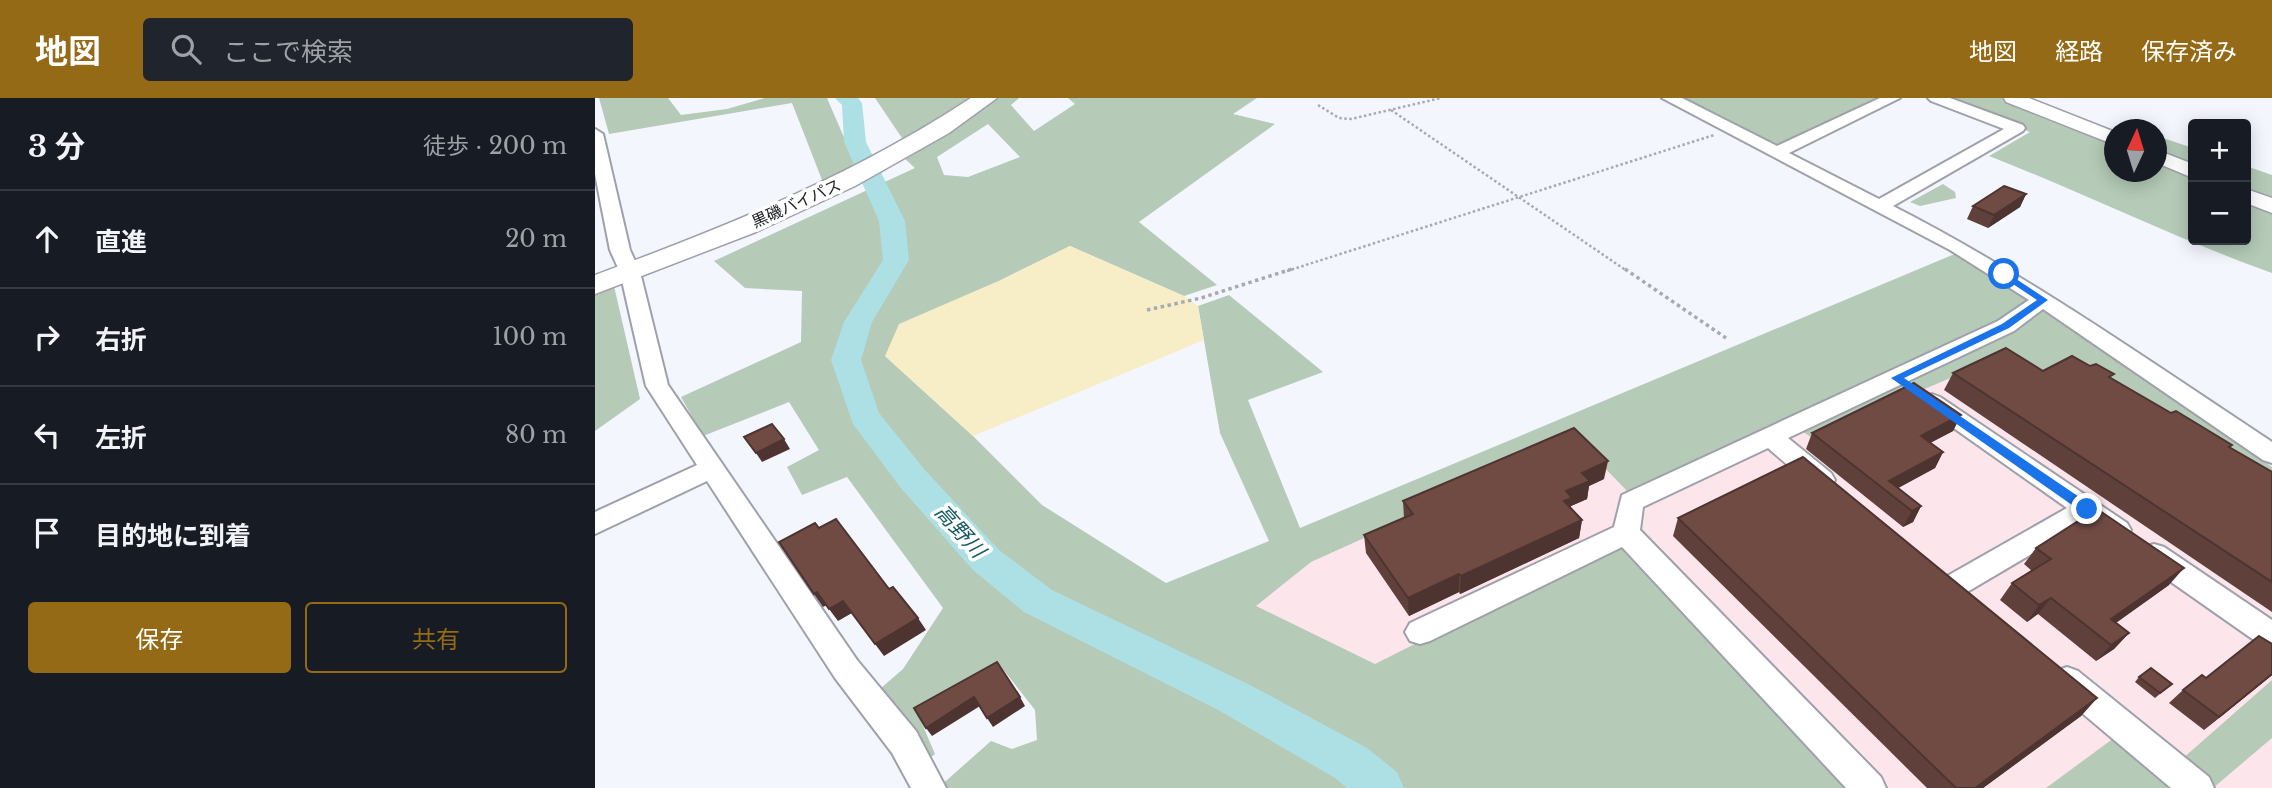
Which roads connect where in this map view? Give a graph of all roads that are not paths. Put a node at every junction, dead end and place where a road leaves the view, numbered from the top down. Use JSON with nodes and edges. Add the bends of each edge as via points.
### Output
{"nodes":[{"id":1,"x":986,"y":98,"type":"edge"},
{"id":2,"x":1670,"y":98,"type":"edge"},
{"id":3,"x":1892,"y":98,"type":"edge"},
{"id":4,"x":1935,"y":98,"type":"edge"},
{"id":5,"x":2013,"y":98,"type":"edge"},
{"id":6,"x":595,"y":134,"type":"edge"},
{"id":7,"x":2104,"y":135,"type":"edge"},
{"id":8,"x":1778,"y":152,"type":"junction"},
{"id":9,"x":2167,"y":160,"type":"edge"},
{"id":10,"x":2188,"y":170,"type":"edge"},
{"id":11,"x":2251,"y":197,"type":"edge"},
{"id":12,"x":1880,"y":206,"type":"junction"},
{"id":13,"x":2272,"y":206,"type":"edge"},
{"id":14,"x":630,"y":272,"type":"junction"},
{"id":15,"x":595,"y":285,"type":"edge"},
{"id":16,"x":2043,"y":300,"type":"junction"},
{"id":17,"x":1896,"y":378,"type":"junction"},
{"id":18,"x":1769,"y":436,"type":"junction"},
{"id":19,"x":2272,"y":454,"type":"edge"},
{"id":20,"x":711,"y":469,"type":"junction"},
{"id":21,"x":1844,"y":498,"type":"edge"},
{"id":22,"x":2087,"y":509,"type":"junction"},
{"id":23,"x":595,"y":524,"type":"edge"},
{"id":24,"x":1626,"y":533,"type":"junction"},
{"id":25,"x":1952,"y":587,"type":"edge"},
{"id":26,"x":1420,"y":632,"type":"dead end"},
{"id":27,"x":2272,"y":636,"type":"edge"},
{"id":28,"x":2048,"y":666,"type":"edge"},
{"id":29,"x":929,"y":788,"type":"edge"},
{"id":30,"x":1869,"y":788,"type":"edge"},
{"id":31,"x":2197,"y":788,"type":"edge"}],
"edges":[{"from":1,"to":14,"type":"highway","name":"黒磯バイパス","via":[[898,154],[840,184]]},
{"from":2,"to":8,"type":"street"},
{"from":3,"to":8,"type":"street"},
{"from":4,"to":12,"type":"street","via":[[2017,128]]},
{"from":5,"to":7,"type":"main road"},
{"from":6,"to":14,"type":"street","via":[[620,250]]},
{"from":8,"to":12,"type":"street"},
{"from":9,"to":10,"type":"main road"},
{"from":11,"to":13,"type":"main road"},
{"from":12,"to":16,"type":"street","via":[[1957,246]]},
{"from":14,"to":15,"type":"highway","name":"黒磯バイパス"},
{"from":14,"to":20,"type":"street","via":[[657,386]]},
{"from":16,"to":17,"type":"street","via":[[2006,326]]},
{"from":16,"to":19,"type":"street"},
{"from":17,"to":18,"type":"street"},
{"from":17,"to":22,"type":"street"},
{"from":18,"to":21,"type":"street"},
{"from":18,"to":24,"type":"street","via":[[1631,502]]},
{"from":20,"to":23,"type":"street"},
{"from":20,"to":29,"type":"street","via":[[846,669],[904,742]]},
{"from":22,"to":25,"type":"street"},
{"from":22,"to":27,"type":"street"},
{"from":24,"to":26,"type":"street"},
{"from":24,"to":30,"type":"street"},
{"from":28,"to":31,"type":"street"}]}
